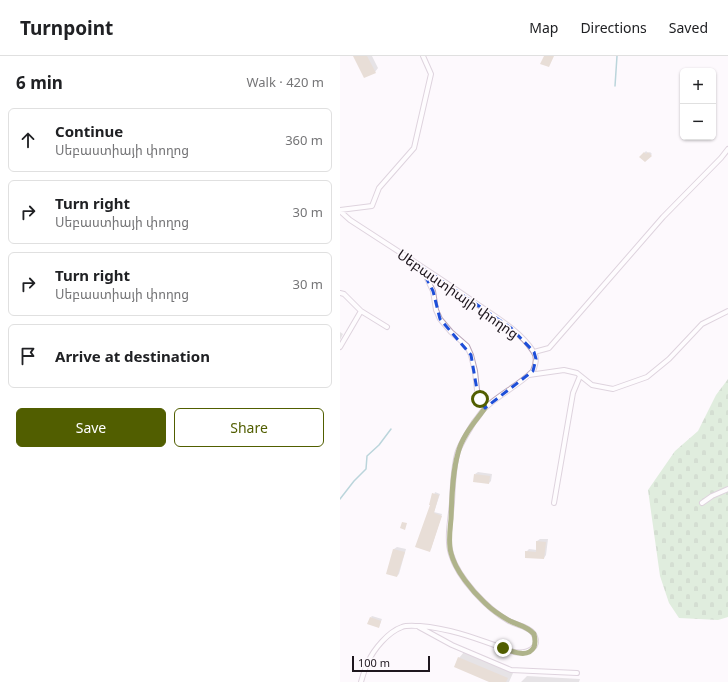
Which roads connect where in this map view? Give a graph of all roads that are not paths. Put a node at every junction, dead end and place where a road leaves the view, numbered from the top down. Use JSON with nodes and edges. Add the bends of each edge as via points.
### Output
{"nodes":[{"id":1,"x":422,"y":56,"type":"edge"},
{"id":2,"x":728,"y":149,"type":"edge"},
{"id":3,"x":340,"y":210,"type":"edge"},
{"id":4,"x":420,"y":266,"type":"junction"},
{"id":5,"x":340,"y":293,"type":"edge"},
{"id":6,"x":361,"y":311,"type":"junction"},
{"id":7,"x":728,"y":311,"type":"edge"},
{"id":8,"x":387,"y":327,"type":"dead end"},
{"id":9,"x":340,"y":347,"type":"edge"},
{"id":10,"x":534,"y":352,"type":"junction"},
{"id":11,"x":529,"y":375,"type":"junction"},
{"id":12,"x":580,"y":376,"type":"junction"},
{"id":13,"x":485,"y":408,"type":"junction"},
{"id":14,"x":728,"y":489,"type":"edge"},
{"id":15,"x":554,"y":503,"type":"dead end"},
{"id":16,"x":702,"y":503,"type":"dead end"},
{"id":17,"x":417,"y":626,"type":"junction"},
{"id":18,"x":577,"y":673,"type":"dead end"},
{"id":19,"x":361,"y":682,"type":"edge"}],
"edges":[{"from":1,"to":3,"type":"street","via":[[431,74],[414,148],[379,188],[372,206]]},
{"from":2,"to":10,"type":"street","via":[[664,217],[549,348]]},
{"from":3,"to":4,"type":"street","name":"Սեբաստիայի փողոց","via":[[350,220]]},
{"from":4,"to":10,"type":"street","name":"Սեբաստիայի փողոց","via":[[511,328]]},
{"from":4,"to":13,"type":"street","via":[[433,291],[440,319],[467,346],[475,371],[477,390]]},
{"from":5,"to":6,"type":"street"},
{"from":6,"to":8,"type":"street"},
{"from":6,"to":9,"type":"street"},
{"from":7,"to":12,"type":"street","via":[[702,324],[669,359],[647,377],[613,389],[592,385]]},
{"from":10,"to":11,"type":"street","via":[[536,365]]},
{"from":11,"to":12,"type":"street","via":[[564,370]]},
{"from":11,"to":13,"type":"street"},
{"from":12,"to":15,"type":"street","via":[[573,394]]},
{"from":13,"to":17,"type":"street","via":[[465,436],[458,452],[454,471],[450,552],[454,563],[476,594],[498,614],[531,631],[535,642],[532,650],[521,654],[457,632]]},
{"from":14,"to":16,"type":"street"},
{"from":17,"to":18,"type":"street","via":[[452,645],[511,670]]},
{"from":17,"to":19,"type":"street","via":[[402,627],[379,645],[367,663]]}]}
